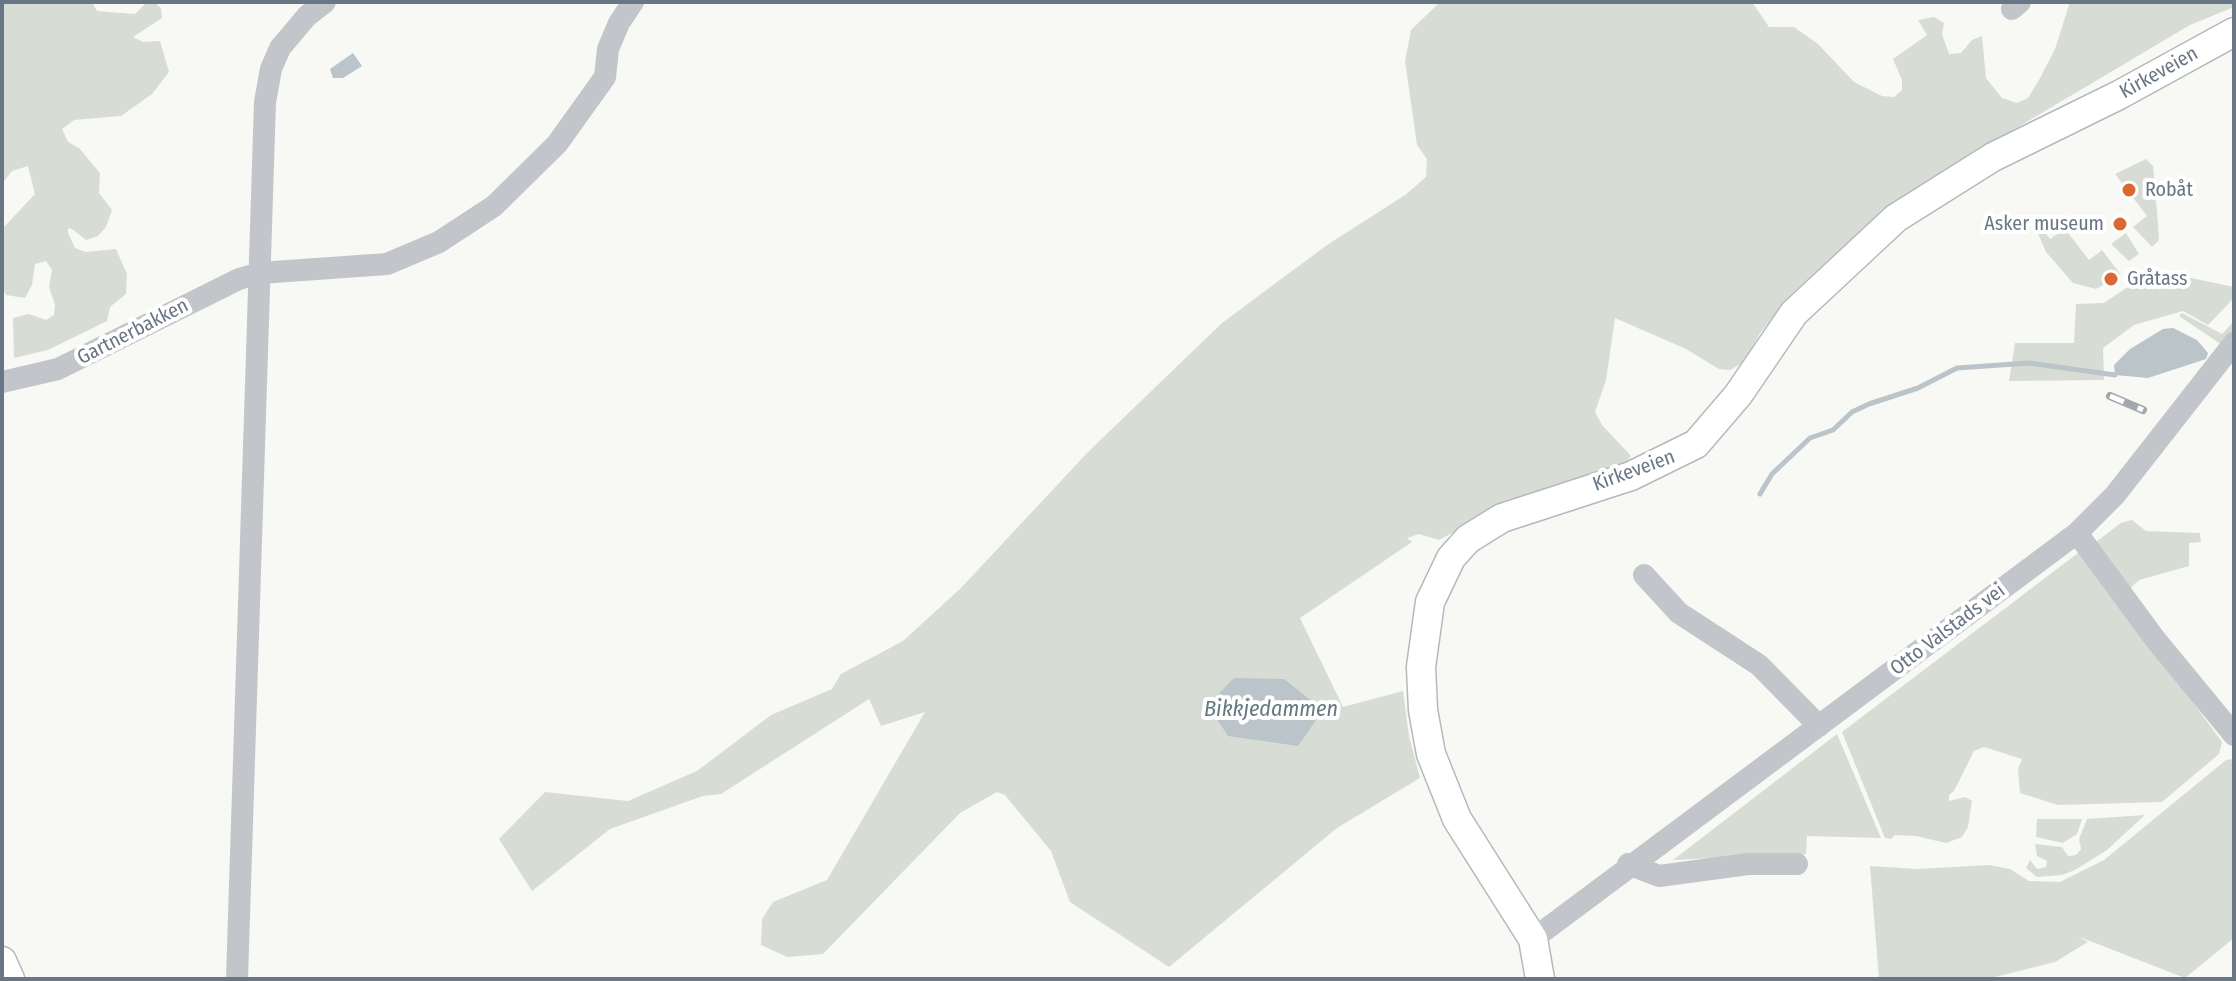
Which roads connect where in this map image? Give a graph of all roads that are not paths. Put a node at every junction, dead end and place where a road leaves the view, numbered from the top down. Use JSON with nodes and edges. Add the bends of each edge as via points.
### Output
{"nodes":[{"id":1,"x":325,"y":2,"type":"edge"},
{"id":2,"x":633,"y":2,"type":"edge"},
{"id":3,"x":2234,"y":32,"type":"edge"},
{"id":4,"x":260,"y":273,"type":"junction"},
{"id":5,"x":2234,"y":343,"type":"edge"},
{"id":6,"x":2,"y":382,"type":"edge"},
{"id":7,"x":2077,"y":533,"type":"junction"},
{"id":8,"x":1644,"y":575,"type":"dead end"},
{"id":9,"x":1819,"y":726,"type":"junction"},
{"id":10,"x":2234,"y":735,"type":"edge"},
{"id":11,"x":1628,"y":864,"type":"junction"},
{"id":12,"x":1797,"y":864,"type":"dead end"},
{"id":13,"x":1533,"y":939,"type":"junction"},
{"id":14,"x":2,"y":961,"type":"edge"},
{"id":15,"x":10,"y":979,"type":"edge"},
{"id":16,"x":237,"y":979,"type":"edge"},
{"id":17,"x":1540,"y":979,"type":"edge"}],
"edges":[{"from":1,"to":4,"type":"street","via":[[280,48],[271,69],[265,102]]},
{"from":2,"to":4,"type":"street","name":"Gartnerbakken","via":[[608,49],[605,77],[557,144],[494,206],[439,242],[387,264]]},
{"from":3,"to":13,"type":"main road","name":"Kirkeveien","via":[[1993,157],[1896,218],[1794,313],[1738,395],[1696,444],[1631,476],[1502,518],[1455,552],[1434,592],[1425,629],[1423,710],[1431,754],[1457,819]]},
{"from":4,"to":6,"type":"street","name":"Gartnerbakken","via":[[58,369]]},
{"from":4,"to":16,"type":"street"},
{"from":5,"to":7,"type":"street","name":"Otto Valstads vei","via":[[2115,495]]},
{"from":7,"to":9,"type":"street","name":"Otto Valstads vei"},
{"from":7,"to":10,"type":"street"},
{"from":8,"to":9,"type":"street","via":[[1679,613],[1770,674]]},
{"from":9,"to":11,"type":"street","name":"Otto Valstads vei"},
{"from":11,"to":12,"type":"street","via":[[1659,876],[1748,864]]},
{"from":11,"to":13,"type":"street","name":"Otto Valstads vei"},
{"from":13,"to":17,"type":"main road","name":"Kirkeveien"},
{"from":14,"to":15,"type":"main road"}]}
